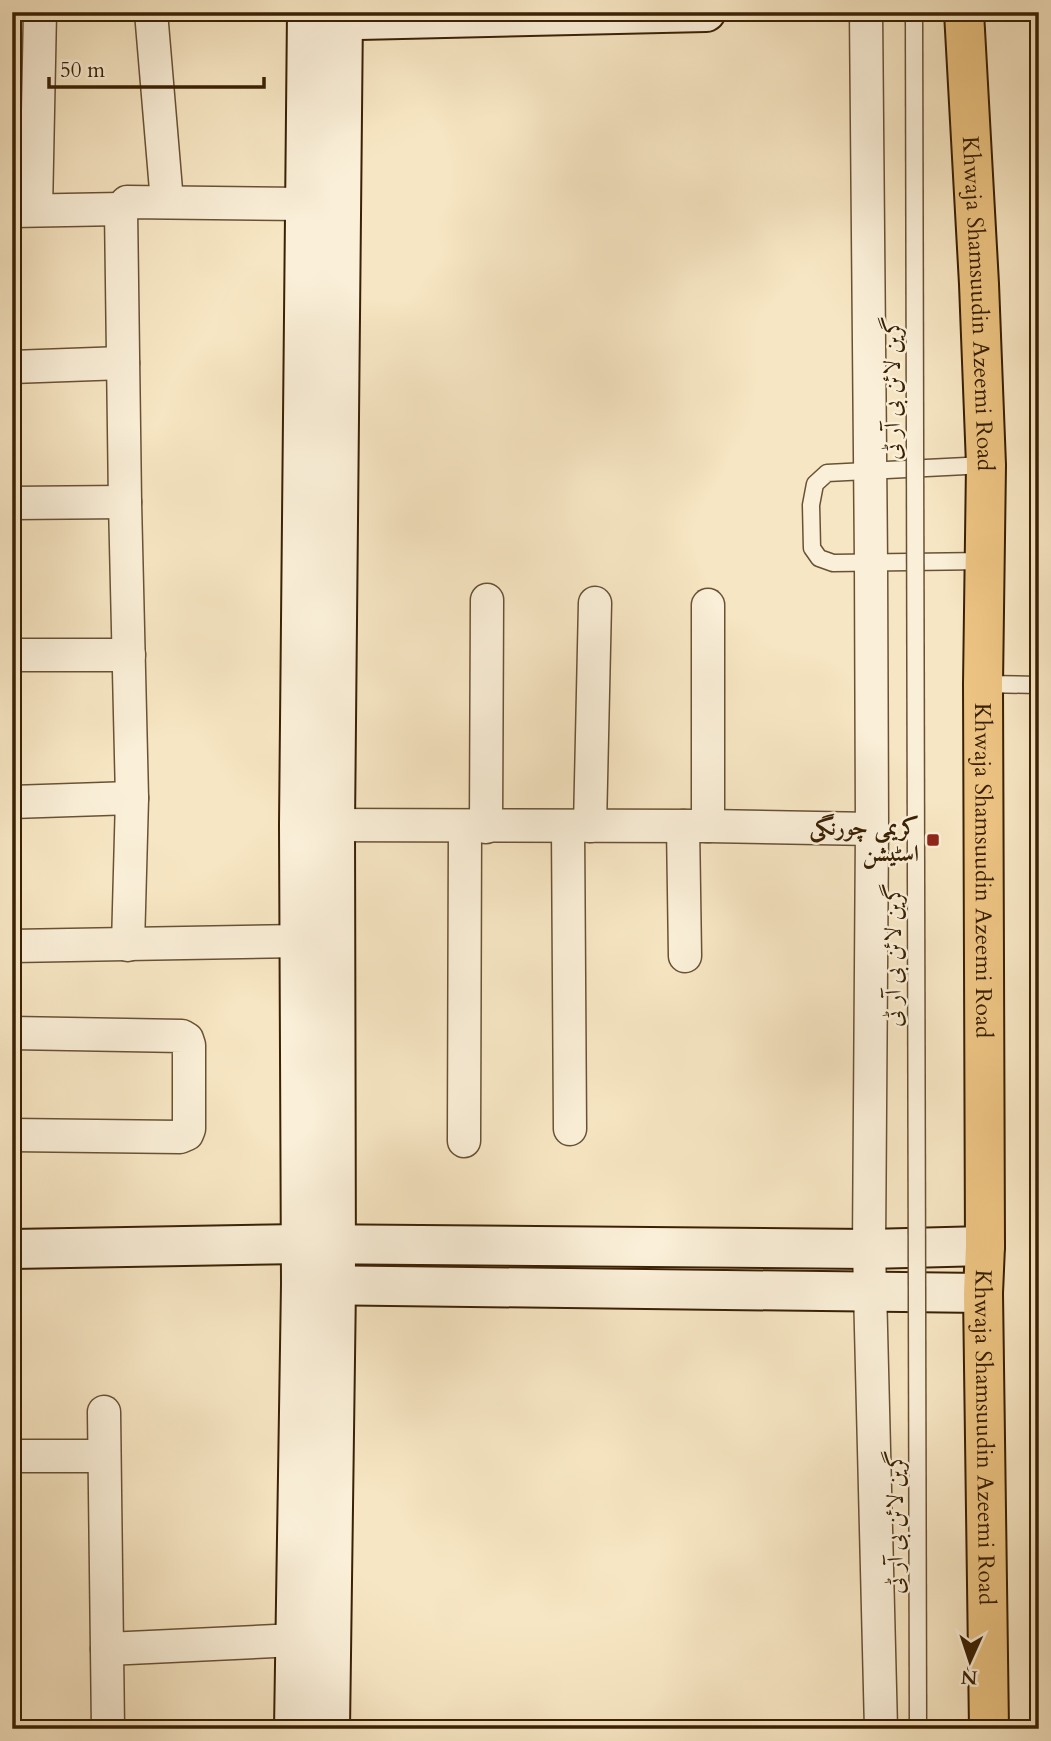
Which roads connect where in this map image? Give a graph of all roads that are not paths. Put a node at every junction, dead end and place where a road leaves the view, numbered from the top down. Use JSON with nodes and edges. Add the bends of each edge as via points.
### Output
{"nodes":[{"id":1,"x":40,"y":12,"type":"edge"},
{"id":2,"x":151,"y":12,"type":"edge"},
{"id":3,"x":706,"y":12,"type":"edge"},
{"id":4,"x":866,"y":12,"type":"edge"},
{"id":5,"x":914,"y":12,"type":"edge"},
{"id":6,"x":964,"y":12,"type":"edge"},
{"id":7,"x":318,"y":16,"type":"edge"},
{"id":8,"x":25,"y":74,"type":"edge"},
{"id":9,"x":167,"y":202,"type":"junction"},
{"id":10,"x":304,"y":204,"type":"junction"},
{"id":11,"x":121,"y":209,"type":"junction"},
{"id":12,"x":24,"y":210,"type":"edge"},
{"id":13,"x":123,"y":363,"type":"junction"},
{"id":14,"x":12,"y":367,"type":"edge"},
{"id":15,"x":986,"y":466,"type":"junction"},
{"id":16,"x":870,"y":471,"type":"junction"},
{"id":17,"x":125,"y":502,"type":"junction"},
{"id":18,"x":12,"y":503,"type":"edge"},
{"id":19,"x":985,"y":561,"type":"junction"},
{"id":20,"x":872,"y":562,"type":"junction"},
{"id":21,"x":487,"y":600,"type":"dead end"},
{"id":22,"x":595,"y":603,"type":"dead end"},
{"id":23,"x":708,"y":605,"type":"dead end"},
{"id":24,"x":12,"y":655,"type":"edge"},
{"id":25,"x":129,"y":655,"type":"junction"},
{"id":26,"x":983,"y":684,"type":"junction"},
{"id":27,"x":1039,"y":685,"type":"edge"},
{"id":28,"x":132,"y":798,"type":"junction"},
{"id":29,"x":12,"y":802,"type":"edge"},
{"id":30,"x":317,"y":825,"type":"junction"},
{"id":31,"x":579,"y":826,"type":"junction"},
{"id":32,"x":696,"y":826,"type":"junction"},
{"id":33,"x":476,"y":827,"type":"junction"},
{"id":34,"x":872,"y":829,"type":"junction"},
{"id":35,"x":300,"y":941,"type":"junction"},
{"id":36,"x":128,"y":945,"type":"junction"},
{"id":37,"x":12,"y":946,"type":"edge"},
{"id":38,"x":685,"y":956,"type":"dead end"},
{"id":39,"x":12,"y":1033,"type":"edge"},
{"id":40,"x":570,"y":1129,"type":"dead end"},
{"id":41,"x":12,"y":1135,"type":"edge"},
{"id":42,"x":464,"y":1141,"type":"dead end"},
{"id":43,"x":318,"y":1244,"type":"junction"},
{"id":44,"x":985,"y":1246,"type":"junction"},
{"id":45,"x":12,"y":1249,"type":"edge"},
{"id":46,"x":869,"y":1249,"type":"junction"},
{"id":47,"x":318,"y":1285,"type":"junction"},
{"id":48,"x":872,"y":1292,"type":"junction"},
{"id":49,"x":983,"y":1293,"type":"junction"},
{"id":50,"x":104,"y":1412,"type":"dead end"},
{"id":51,"x":12,"y":1456,"type":"edge"},
{"id":52,"x":104,"y":1456,"type":"junction"},
{"id":53,"x":296,"y":1640,"type":"junction"},
{"id":54,"x":107,"y":1649,"type":"junction"},
{"id":55,"x":108,"y":1729,"type":"edge"},
{"id":56,"x":294,"y":1729,"type":"edge"},
{"id":57,"x":330,"y":1729,"type":"edge"},
{"id":58,"x":881,"y":1729,"type":"edge"},
{"id":59,"x":918,"y":1729,"type":"edge"},
{"id":60,"x":989,"y":1729,"type":"edge"}],
"edges":[{"from":1,"to":8,"type":"street"},
{"from":2,"to":9,"type":"street"},
{"from":3,"to":7,"type":"street"},
{"from":4,"to":16,"type":"street"},
{"from":5,"to":59,"type":"lane","name":"گرین لائن بی آر ٹی","bridge":true},
{"from":6,"to":15,"type":"main road","name":"Khwaja Shamsuudin Azeemi Road"},
{"from":7,"to":10,"type":"street"},
{"from":7,"to":30,"type":"street"},
{"from":8,"to":12,"type":"street"},
{"from":9,"to":10,"type":"street"},
{"from":9,"to":11,"type":"street","via":[[127,202]]},
{"from":10,"to":30,"type":"street"},
{"from":11,"to":12,"type":"street"},
{"from":11,"to":13,"type":"street"},
{"from":13,"to":14,"type":"street"},
{"from":13,"to":17,"type":"street"},
{"from":15,"to":16,"type":"lane"},
{"from":15,"to":19,"type":"main road","name":"Khwaja Shamsuudin Azeemi Road"},
{"from":16,"to":20,"type":"street"},
{"from":16,"to":20,"type":"lane","via":[[827,473],[815,484],[811,505],[812,548],[819,558],[833,563]]},
{"from":17,"to":18,"type":"street"},
{"from":17,"to":25,"type":"street"},
{"from":19,"to":20,"type":"lane"},
{"from":19,"to":26,"type":"main road","name":"Khwaja Shamsuudin Azeemi Road"},
{"from":20,"to":34,"type":"street"},
{"from":21,"to":33,"type":"street"},
{"from":22,"to":31,"type":"street"},
{"from":23,"to":32,"type":"street"},
{"from":24,"to":25,"type":"street"},
{"from":25,"to":28,"type":"street"},
{"from":26,"to":27,"type":"lane"},
{"from":26,"to":44,"type":"main road","name":"Khwaja Shamsuudin Azeemi Road"},
{"from":28,"to":29,"type":"street"},
{"from":28,"to":36,"type":"street"},
{"from":30,"to":33,"type":"street"},
{"from":30,"to":35,"type":"street"},
{"from":30,"to":43,"type":"street"},
{"from":31,"to":32,"type":"street"},
{"from":31,"to":33,"type":"street"},
{"from":31,"to":40,"type":"street"},
{"from":32,"to":34,"type":"street"},
{"from":32,"to":38,"type":"street"},
{"from":33,"to":42,"type":"street"},
{"from":34,"to":46,"type":"street"},
{"from":35,"to":36,"type":"street"},
{"from":35,"to":43,"type":"street"},
{"from":36,"to":37,"type":"street"},
{"from":39,"to":41,"type":"street","via":[[182,1036],[190,1045],[190,1093],[189,1129],[180,1137]]},
{"from":43,"to":45,"type":"street"},
{"from":43,"to":46,"type":"street"},
{"from":43,"to":47,"type":"street"},
{"from":44,"to":46,"type":"street"},
{"from":44,"to":49,"type":"main road","name":"Khwaja Shamsuudin Azeemi Road"},
{"from":46,"to":48,"type":"street"},
{"from":47,"to":48,"type":"street"},
{"from":47,"to":53,"type":"street"},
{"from":47,"to":57,"type":"street"},
{"from":48,"to":49,"type":"street"},
{"from":48,"to":58,"type":"street"},
{"from":49,"to":60,"type":"main road","name":"Khwaja Shamsuudin Azeemi Road"},
{"from":50,"to":52,"type":"street"},
{"from":51,"to":52,"type":"street"},
{"from":52,"to":54,"type":"street"},
{"from":53,"to":54,"type":"street"},
{"from":53,"to":56,"type":"street"},
{"from":54,"to":55,"type":"street"}]}
